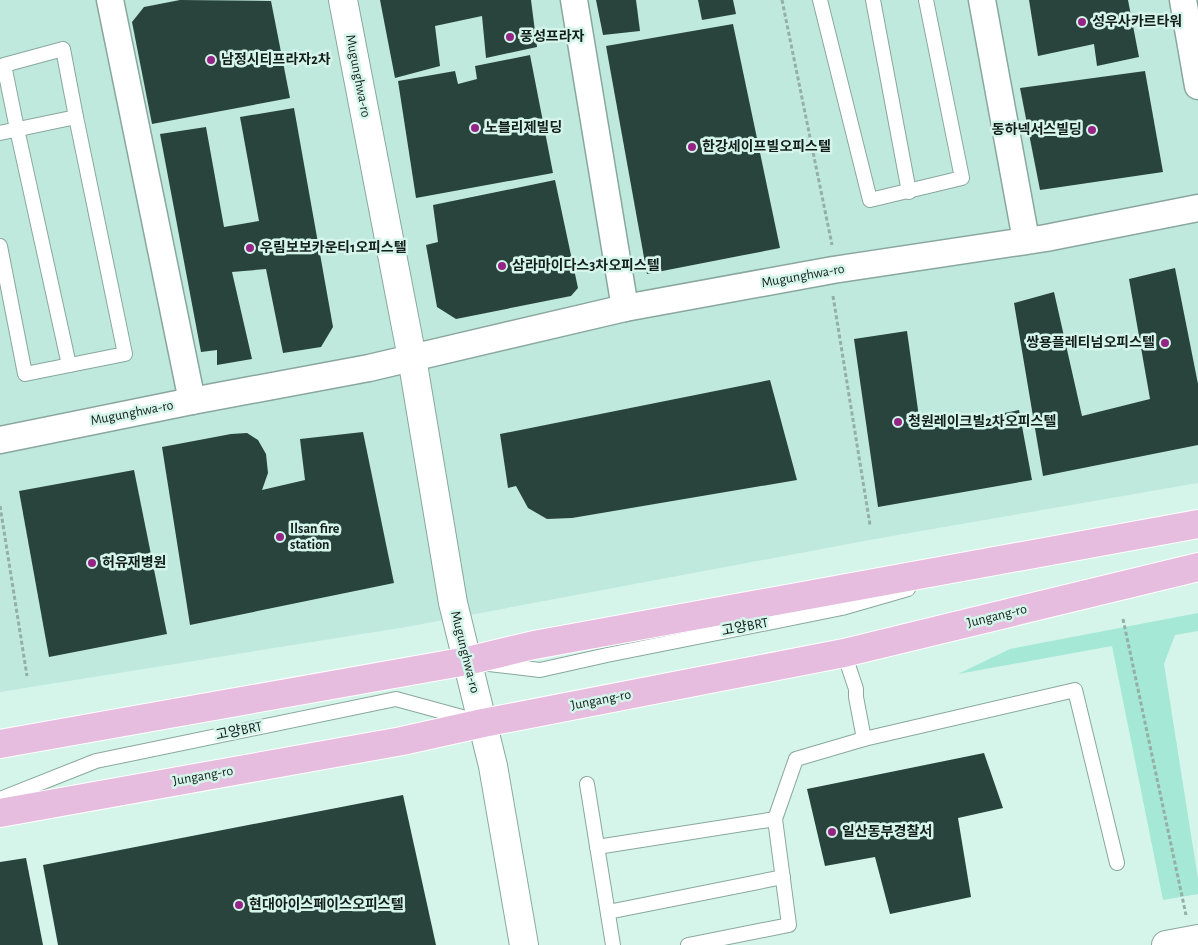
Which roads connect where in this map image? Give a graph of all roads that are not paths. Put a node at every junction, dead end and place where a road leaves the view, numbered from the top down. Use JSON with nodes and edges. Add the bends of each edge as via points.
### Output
{"nodes":[{"id":1,"x":110,"y":0,"type":"edge"},
{"id":2,"x":343,"y":0,"type":"edge"},
{"id":3,"x":574,"y":0,"type":"edge"},
{"id":4,"x":821,"y":0,"type":"edge"},
{"id":5,"x":873,"y":0,"type":"edge"},
{"id":6,"x":926,"y":0,"type":"edge"},
{"id":7,"x":982,"y":0,"type":"edge"},
{"id":8,"x":1183,"y":0,"type":"edge"},
{"id":9,"x":1198,"y":86,"type":"edge"},
{"id":10,"x":5,"y":103,"type":"edge"},
{"id":11,"x":76,"y":117,"type":"junction"},
{"id":12,"x":17,"y":129,"type":"junction"},
{"id":13,"x":0,"y":133,"type":"edge"},
{"id":14,"x":909,"y":192,"type":"junction"},
{"id":15,"x":1198,"y":208,"type":"edge"},
{"id":16,"x":1026,"y":240,"type":"junction"},
{"id":17,"x":0,"y":246,"type":"edge"},
{"id":18,"x":625,"y":308,"type":"junction"},
{"id":19,"x":412,"y":358,"type":"junction"},
{"id":20,"x":69,"y":366,"type":"junction"},
{"id":21,"x":192,"y":401,"type":"junction"},
{"id":22,"x":0,"y":440,"type":"edge"},
{"id":23,"x":1198,"y":524,"type":"edge"},
{"id":24,"x":1198,"y":567,"type":"edge"},
{"id":25,"x":844,"y":653,"type":"junction"},
{"id":26,"x":467,"y":661,"type":"junction"},
{"id":27,"x":483,"y":723,"type":"junction"},
{"id":28,"x":864,"y":739,"type":"junction"},
{"id":29,"x":0,"y":744,"type":"edge"},
{"id":30,"x":587,"y":784,"type":"dead end"},
{"id":31,"x":0,"y":799,"type":"edge"},
{"id":32,"x":0,"y":813,"type":"edge"},
{"id":33,"x":775,"y":818,"type":"junction"},
{"id":34,"x":597,"y":847,"type":"junction"},
{"id":35,"x":1117,"y":863,"type":"dead end"},
{"id":36,"x":782,"y":877,"type":"junction"},
{"id":37,"x":608,"y":912,"type":"junction"},
{"id":38,"x":1192,"y":927,"type":"edge"},
{"id":39,"x":524,"y":945,"type":"edge"},
{"id":40,"x":613,"y":945,"type":"edge"},
{"id":41,"x":688,"y":945,"type":"edge"},
{"id":42,"x":1166,"y":945,"type":"edge"}],
"edges":[{"from":1,"to":21,"type":"street"},
{"from":2,"to":19,"type":"main road","name":"Mugunghwa-ro"},
{"from":3,"to":18,"type":"street"},
{"from":4,"to":14,"type":"lane","via":[[870,200]]},
{"from":5,"to":14,"type":"lane"},
{"from":6,"to":14,"type":"lane","via":[[962,178]]},
{"from":7,"to":16,"type":"street"},
{"from":8,"to":9,"type":"street"},
{"from":10,"to":11,"type":"lane","via":[[4,65],[63,49]]},
{"from":10,"to":12,"type":"lane"},
{"from":11,"to":12,"type":"lane"},
{"from":11,"to":20,"type":"lane","via":[[125,354]]},
{"from":12,"to":13,"type":"lane"},
{"from":12,"to":20,"type":"lane"},
{"from":15,"to":16,"type":"street","name":"Mugunghwa-ro"},
{"from":16,"to":18,"type":"street","name":"Mugunghwa-ro","via":[[833,270]]},
{"from":17,"to":20,"type":"lane","via":[[25,374]]},
{"from":18,"to":19,"type":"street","name":"Mugunghwa-ro"},
{"from":19,"to":21,"type":"street","name":"Mugunghwa-ro"},
{"from":19,"to":26,"type":"main road","name":"Mugunghwa-ro","via":[[453,603]]},
{"from":21,"to":22,"type":"street","name":"Mugunghwa-ro"},
{"from":23,"to":26,"type":"main road","via":[[534,645]]},
{"from":24,"to":25,"type":"main road","name":"Jungang-ro"},
{"from":25,"to":27,"type":"main road","name":"Jungang-ro"},
{"from":25,"to":28,"type":"lane","via":[[856,689]]},
{"from":26,"to":27,"type":"main road","name":"Mugunghwa-ro"},
{"from":26,"to":29,"type":"main road"},
{"from":27,"to":31,"type":"lane","name":"고양BRT","via":[[396,699],[96,761]]},
{"from":27,"to":32,"type":"main road","name":"Jungang-ro","via":[[402,741]]},
{"from":27,"to":39,"type":"main road","name":"Mugunghwa-ro"},
{"from":28,"to":33,"type":"lane","via":[[796,759]]},
{"from":28,"to":35,"type":"lane","via":[[1075,690]]},
{"from":30,"to":34,"type":"lane"},
{"from":33,"to":34,"type":"lane"},
{"from":33,"to":36,"type":"lane"},
{"from":34,"to":37,"type":"lane"},
{"from":36,"to":37,"type":"lane"},
{"from":36,"to":41,"type":"lane","via":[[789,926]]},
{"from":37,"to":40,"type":"lane"},
{"from":38,"to":42,"type":"main road"}]}
